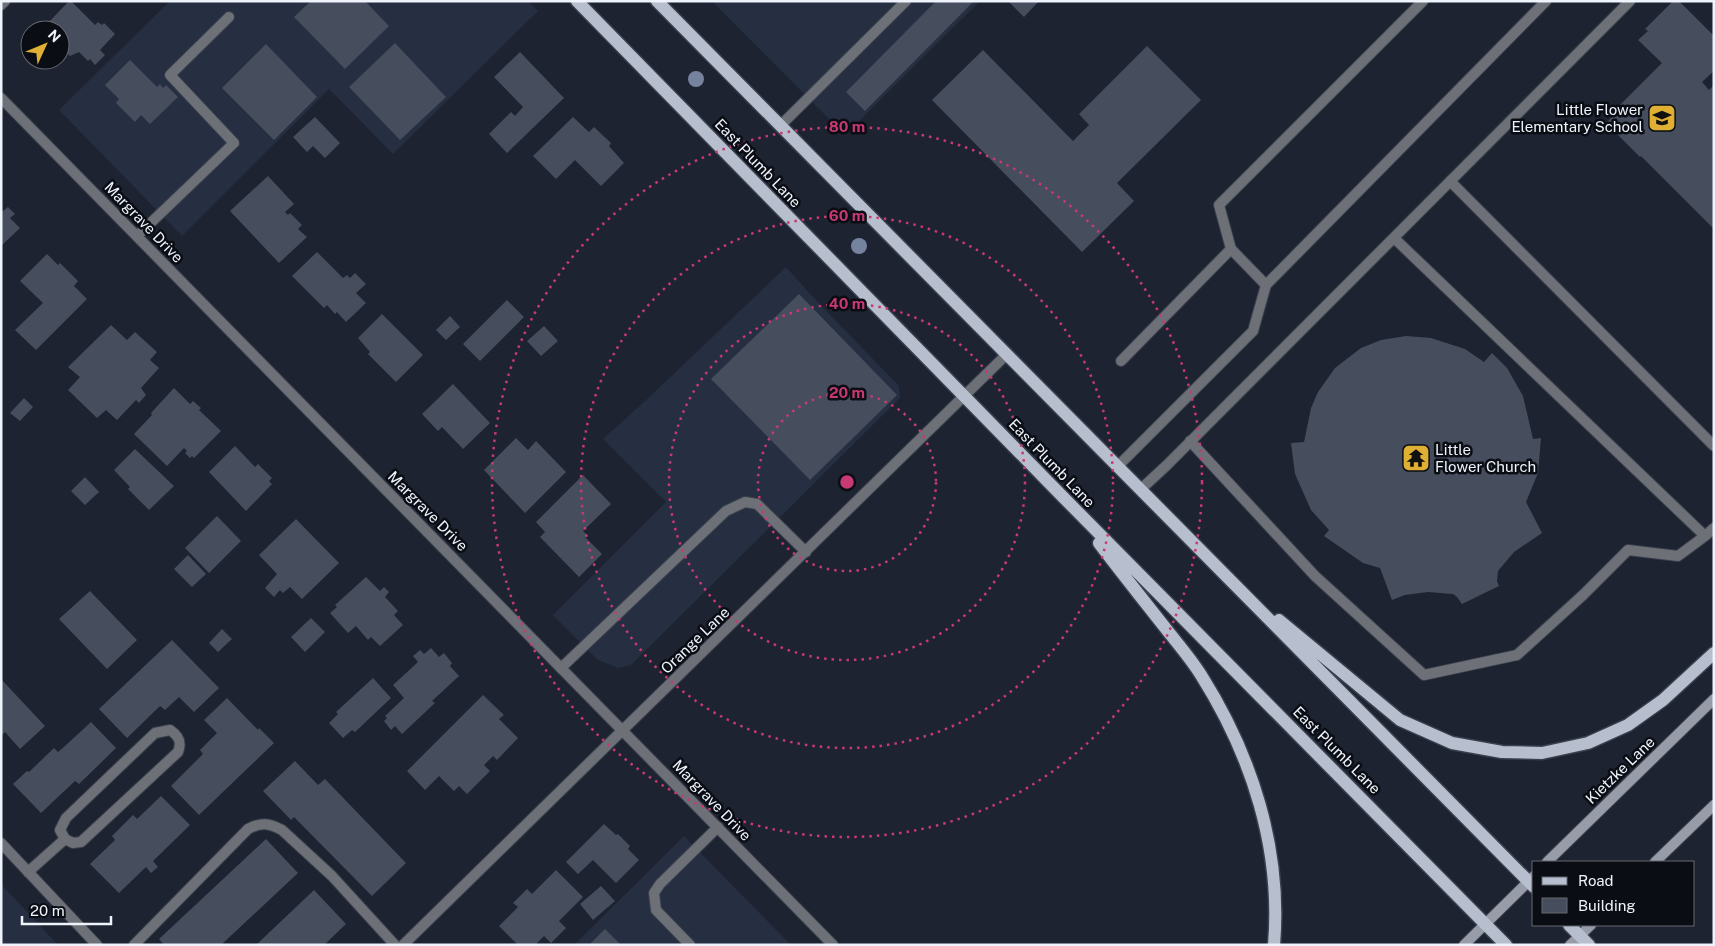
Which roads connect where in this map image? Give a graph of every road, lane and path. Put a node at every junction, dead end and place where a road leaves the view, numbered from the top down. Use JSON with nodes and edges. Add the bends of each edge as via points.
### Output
{"nodes":[{"id":1,"x":6,"y":1,"type":"edge"},
{"id":2,"x":577,"y":1,"type":"edge"},
{"id":3,"x":657,"y":1,"type":"edge"},
{"id":4,"x":906,"y":1,"type":"edge"},
{"id":5,"x":1423,"y":1,"type":"edge"},
{"id":6,"x":1546,"y":1,"type":"edge"},
{"id":7,"x":1630,"y":1,"type":"edge"},
{"id":8,"x":1,"y":6,"type":"edge"},
{"id":9,"x":229,"y":18,"type":"dead end"},
{"id":10,"x":1,"y":98,"type":"edge"},
{"id":11,"x":780,"y":126,"type":"junction"},
{"id":12,"x":1450,"y":181,"type":"junction"},
{"id":13,"x":137,"y":236,"type":"junction"},
{"id":14,"x":1394,"y":238,"type":"junction"},
{"id":15,"x":1231,"y":249,"type":"junction"},
{"id":16,"x":1266,"y":285,"type":"junction"},
{"id":17,"x":1006,"y":355,"type":"junction"},
{"id":18,"x":1121,"y":361,"type":"dead end"},
{"id":19,"x":964,"y":396,"type":"junction"},
{"id":20,"x":1190,"y":441,"type":"junction"},
{"id":21,"x":1714,"y":446,"type":"edge"},
{"id":22,"x":1117,"y":467,"type":"junction"},
{"id":23,"x":1140,"y":490,"type":"junction"},
{"id":24,"x":1064,"y":498,"type":"junction"},
{"id":25,"x":1714,"y":528,"type":"edge"},
{"id":26,"x":1705,"y":536,"type":"junction"},
{"id":27,"x":806,"y":552,"type":"junction"},
{"id":28,"x":1219,"y":571,"type":"junction"},
{"id":29,"x":1714,"y":653,"type":"edge"},
{"id":30,"x":561,"y":668,"type":"junction"},
{"id":31,"x":1714,"y":699,"type":"edge"},
{"id":32,"x":623,"y":731,"type":"junction"},
{"id":33,"x":1714,"y":805,"type":"edge"},
{"id":34,"x":718,"y":827,"type":"junction"},
{"id":35,"x":65,"y":839,"type":"junction"},
{"id":36,"x":1,"y":843,"type":"edge"},
{"id":37,"x":1548,"y":861,"type":"edge"},
{"id":38,"x":1656,"y":861,"type":"edge"},
{"id":39,"x":28,"y":872,"type":"junction"},
{"id":40,"x":1532,"y":881,"type":"edge"},
{"id":41,"x":1485,"y":923,"type":"junction"},
{"id":42,"x":1570,"y":926,"type":"edge"},
{"id":43,"x":1591,"y":926,"type":"edge"},
{"id":44,"x":1584,"y":940,"type":"edge"},
{"id":45,"x":97,"y":945,"type":"edge"},
{"id":46,"x":134,"y":945,"type":"edge"},
{"id":47,"x":395,"y":945,"type":"edge"},
{"id":48,"x":403,"y":945,"type":"edge"},
{"id":49,"x":690,"y":945,"type":"edge"},
{"id":50,"x":833,"y":945,"type":"edge"},
{"id":51,"x":1274,"y":945,"type":"edge"},
{"id":52,"x":1464,"y":945,"type":"edge"},
{"id":53,"x":1506,"y":945,"type":"edge"},
{"id":54,"x":1570,"y":945,"type":"edge"}],
"edges":[{"from":1,"to":8,"type":"street"},
{"from":2,"to":19,"type":"main road","name":"East Plumb Lane"},
{"from":3,"to":11,"type":"main road"},
{"from":4,"to":11,"type":"street"},
{"from":5,"to":15,"type":"street","via":[[1219,205]]},
{"from":6,"to":16,"type":"street"},
{"from":7,"to":12,"type":"street"},
{"from":9,"to":13,"type":"street","via":[[170,75],[234,143]]},
{"from":10,"to":13,"type":"street","name":"Margrave Drive"},
{"from":11,"to":17,"type":"main road"},
{"from":12,"to":14,"type":"street"},
{"from":12,"to":21,"type":"street"},
{"from":13,"to":30,"type":"street","name":"Margrave Drive"},
{"from":14,"to":20,"type":"street"},
{"from":14,"to":26,"type":"street"},
{"from":15,"to":16,"type":"street"},
{"from":15,"to":18,"type":"street"},
{"from":16,"to":22,"type":"street","via":[[1253,331]]},
{"from":17,"to":19,"type":"street","name":"Orange Lane"},
{"from":17,"to":22,"type":"main road"},
{"from":19,"to":24,"type":"main road","name":"East Plumb Lane"},
{"from":19,"to":27,"type":"street","name":"Orange Lane"},
{"from":20,"to":23,"type":"street"},
{"from":20,"to":26,"type":"street","via":[[1315,576],[1424,674],[1517,655],[1628,550],[1678,556]]},
{"from":22,"to":23,"type":"main road"},
{"from":23,"to":28,"type":"main road"},
{"from":24,"to":41,"type":"main road","name":"East Plumb Lane"},
{"from":24,"to":51,"type":"main road","via":[[1200,674],[1250,771],[1267,829],[1274,873]]},
{"from":25,"to":26,"type":"street"},
{"from":27,"to":30,"type":"street","via":[[757,504],[745,502],[726,511]]},
{"from":27,"to":32,"type":"street","name":"Orange Lane"},
{"from":28,"to":29,"type":"main road","via":[[1400,720],[1452,742],[1502,752],[1542,753],[1588,743],[1628,725],[1663,700]]},
{"from":28,"to":40,"type":"main road"},
{"from":30,"to":32,"type":"street","name":"Margrave Drive"},
{"from":31,"to":37,"type":"main road","name":"Kietzke Lane"},
{"from":32,"to":34,"type":"street","name":"Margrave Drive"},
{"from":32,"to":48,"type":"street","name":"Orange Lane"},
{"from":33,"to":38,"type":"main road"},
{"from":34,"to":49,"type":"street","via":[[654,893],[656,910]]},
{"from":34,"to":50,"type":"street","name":"Margrave Drive"},
{"from":35,"to":35,"type":"street","via":[[81,842],[178,752],[179,739],[174,733],[170,730],[155,733],[66,818],[60,830]]},
{"from":35,"to":39,"type":"street"},
{"from":36,"to":39,"type":"street"},
{"from":39,"to":45,"type":"street"},
{"from":40,"to":41,"type":"main road"},
{"from":41,"to":52,"type":"main road"},
{"from":41,"to":53,"type":"main road","name":"East Plumb Lane"},
{"from":42,"to":44,"type":"main road"},
{"from":43,"to":44,"type":"main road"},
{"from":44,"to":54,"type":"main road"},
{"from":46,"to":47,"type":"street","via":[[248,829],[258,824],[273,825],[282,830],[332,876]]}]}
